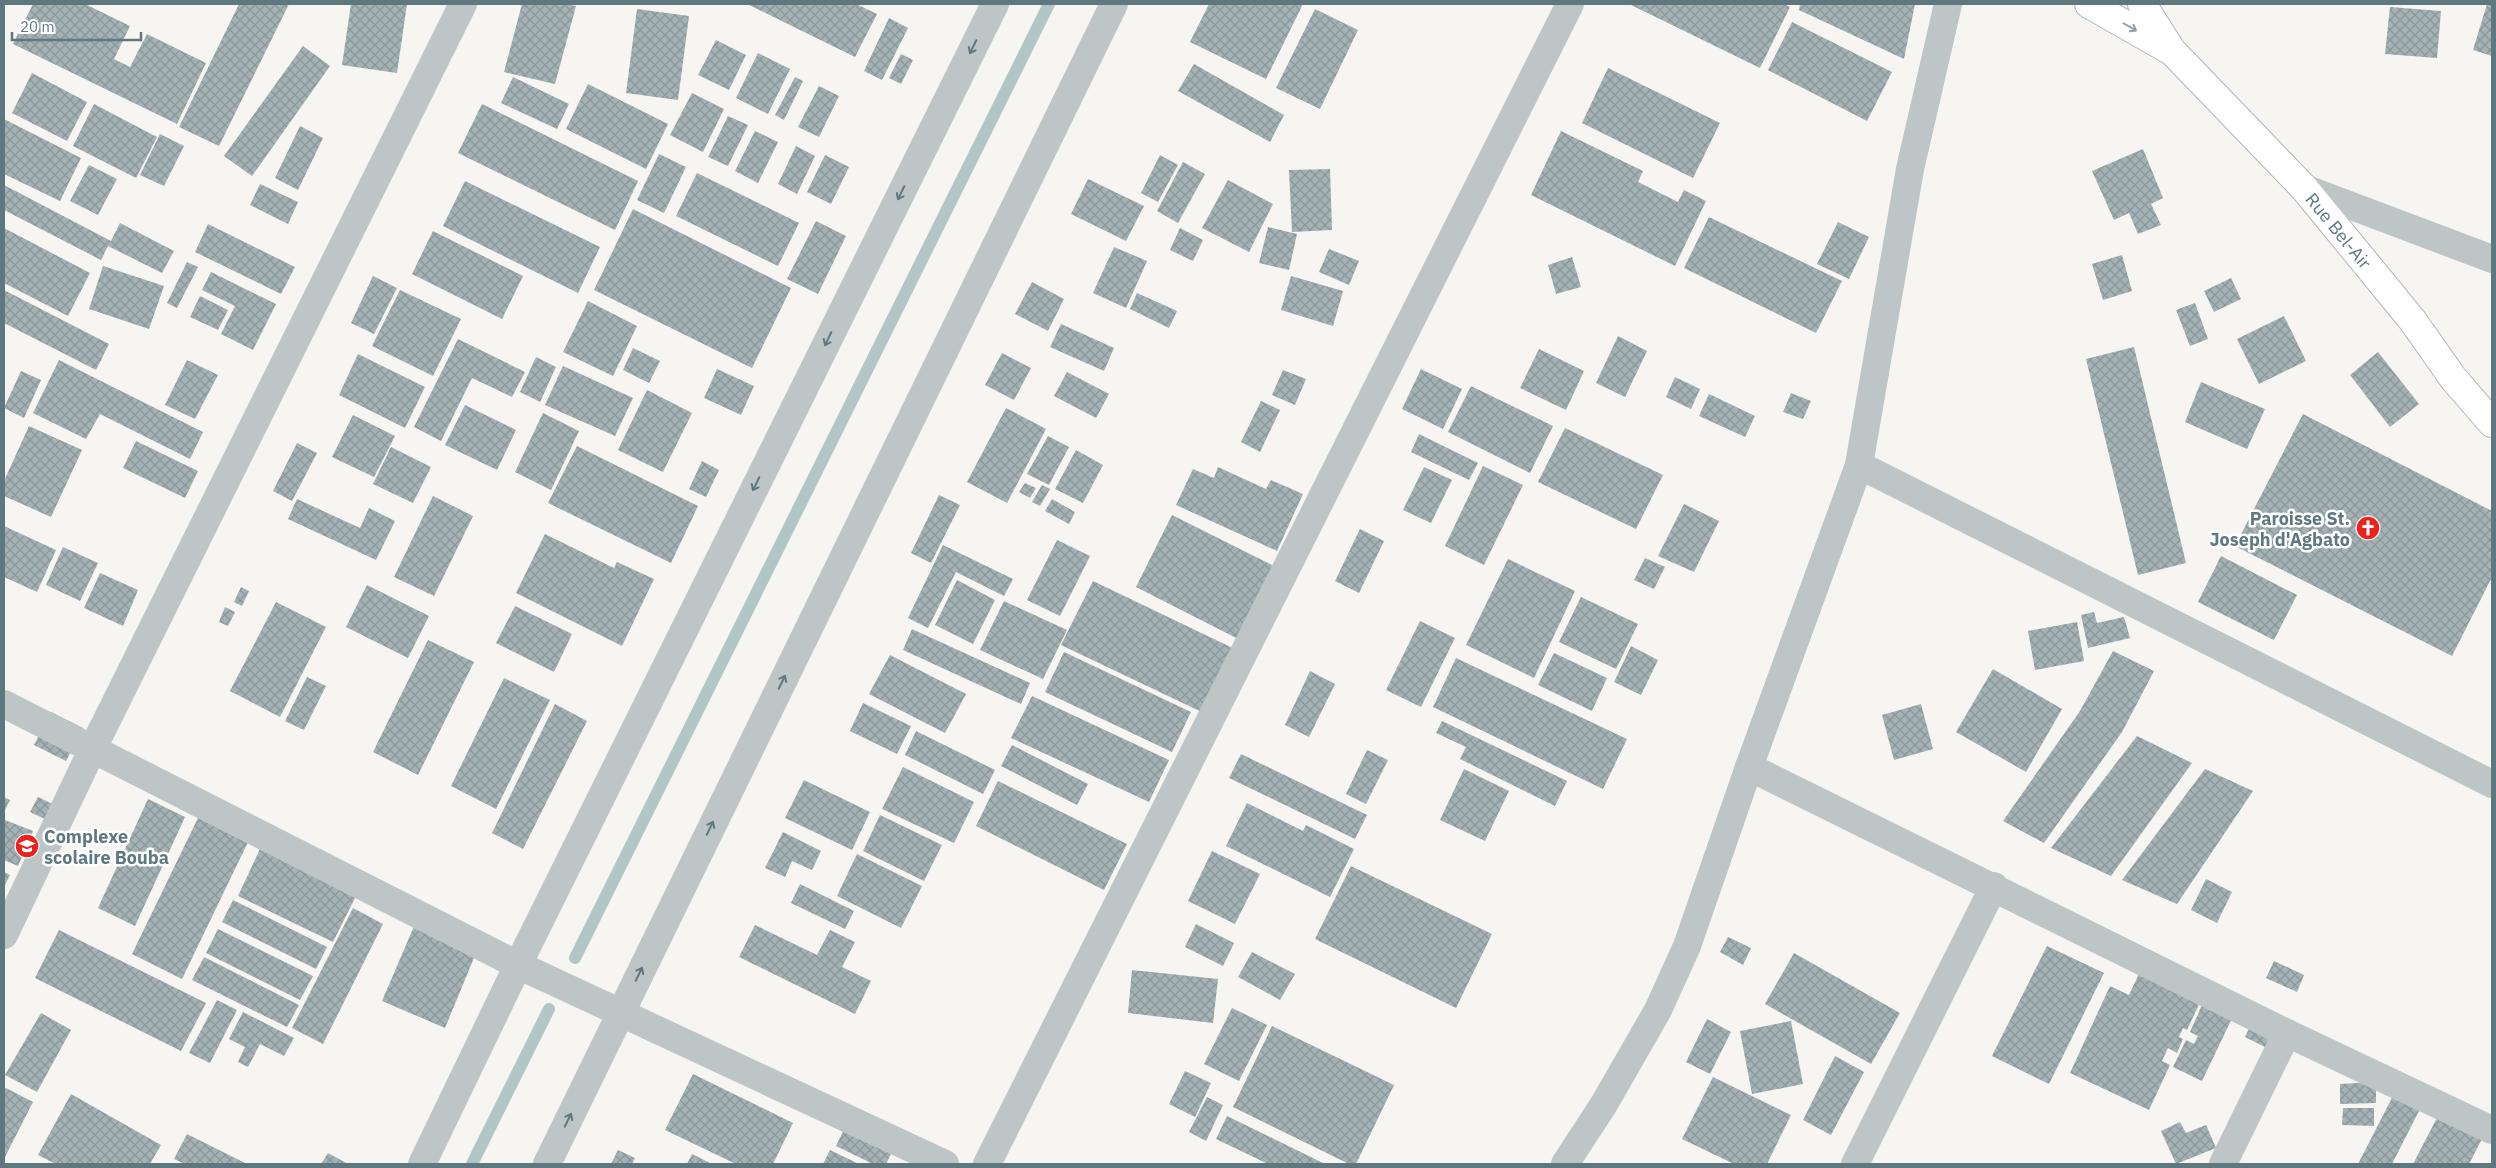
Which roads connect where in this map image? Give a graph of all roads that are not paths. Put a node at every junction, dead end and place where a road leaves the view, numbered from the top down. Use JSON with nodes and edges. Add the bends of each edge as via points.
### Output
{"nodes":[{"id":1,"x":463,"y":4,"type":"edge"},
{"id":2,"x":995,"y":4,"type":"edge"},
{"id":3,"x":1114,"y":4,"type":"edge"},
{"id":4,"x":1570,"y":4,"type":"edge"},
{"id":5,"x":1948,"y":4,"type":"edge"},
{"id":6,"x":2089,"y":4,"type":"edge"},
{"id":7,"x":2142,"y":4,"type":"edge"},
{"id":8,"x":2172,"y":51,"type":"junction"},
{"id":9,"x":2304,"y":188,"type":"junction"},
{"id":10,"x":2492,"y":259,"type":"edge"},
{"id":11,"x":2492,"y":423,"type":"edge"},
{"id":12,"x":1859,"y":465,"type":"junction"},
{"id":13,"x":4,"y":704,"type":"edge"},
{"id":14,"x":93,"y":748,"type":"junction"},
{"id":15,"x":1749,"y":767,"type":"junction"},
{"id":16,"x":2492,"y":784,"type":"edge"},
{"id":17,"x":1994,"y":886,"type":"junction"},
{"id":18,"x":4,"y":935,"type":"edge"},
{"id":19,"x":518,"y":965,"type":"junction"},
{"id":20,"x":620,"y":1012,"type":"junction"},
{"id":21,"x":2287,"y":1033,"type":"junction"},
{"id":22,"x":2492,"y":1130,"type":"edge"},
{"id":23,"x":422,"y":1164,"type":"edge"},
{"id":24,"x":547,"y":1164,"type":"edge"},
{"id":25,"x":945,"y":1164,"type":"edge"},
{"id":26,"x":987,"y":1164,"type":"edge"},
{"id":27,"x":1566,"y":1164,"type":"edge"},
{"id":28,"x":1855,"y":1164,"type":"edge"},
{"id":29,"x":2223,"y":1164,"type":"edge"}],
"edges":[{"from":1,"to":14,"type":"street"},
{"from":2,"to":19,"type":"street","one_way":true},
{"from":20,"to":3,"type":"street","one_way":true},
{"from":4,"to":26,"type":"street"},
{"from":5,"to":12,"type":"street","via":[[1910,169]]},
{"from":6,"to":8,"type":"main road","name":"Rue Bel-Air","one_way":true},
{"from":7,"to":8,"type":"main road","name":"Rue Bel-Air"},
{"from":8,"to":9,"type":"main road","name":"Rue Bel-Air"},
{"from":9,"to":10,"type":"street"},
{"from":9,"to":11,"type":"main road","name":"Rue Bel-Air","via":[[2413,321],[2452,378]]},
{"from":12,"to":15,"type":"street"},
{"from":12,"to":16,"type":"street"},
{"from":13,"to":14,"type":"street"},
{"from":14,"to":18,"type":"street"},
{"from":14,"to":19,"type":"street"},
{"from":15,"to":17,"type":"street"},
{"from":15,"to":27,"type":"street","via":[[1687,946],[1658,1010]]},
{"from":17,"to":21,"type":"street"},
{"from":17,"to":28,"type":"street"},
{"from":19,"to":20,"type":"street"},
{"from":19,"to":23,"type":"street"},
{"from":24,"to":20,"type":"street","one_way":true},
{"from":20,"to":25,"type":"street"},
{"from":21,"to":22,"type":"street"},
{"from":21,"to":29,"type":"street"}]}
